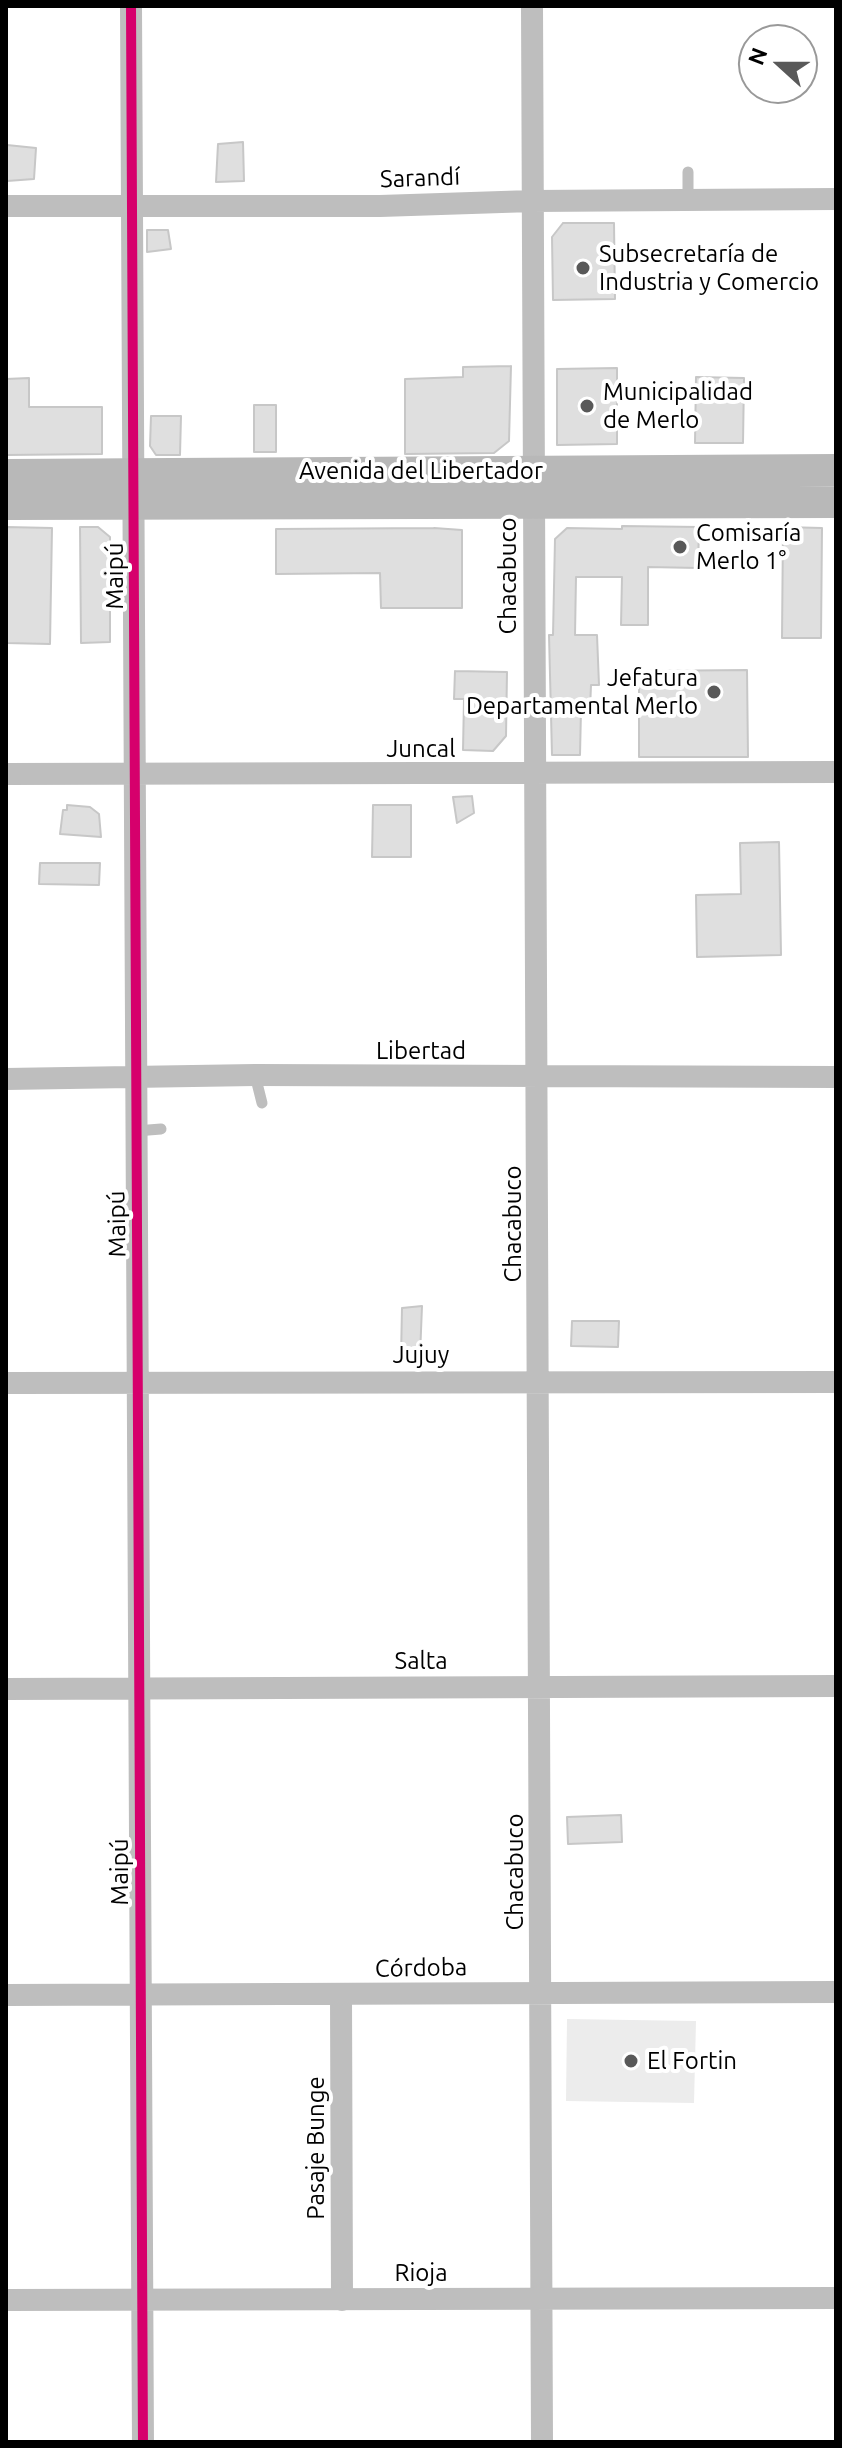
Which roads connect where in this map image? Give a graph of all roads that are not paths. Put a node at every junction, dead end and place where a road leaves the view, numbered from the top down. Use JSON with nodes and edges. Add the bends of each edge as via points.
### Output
{"nodes":[{"id":1,"x":131,"y":6,"type":"edge"},
{"id":2,"x":532,"y":6,"type":"edge"},
{"id":3,"x":688,"y":172,"type":"dead end"},
{"id":4,"x":836,"y":199,"type":"edge"},
{"id":5,"x":532,"y":201,"type":"junction"},
{"id":6,"x":688,"y":202,"type":"junction"},
{"id":7,"x":132,"y":205,"type":"junction"},
{"id":8,"x":6,"y":206,"type":"edge"},
{"id":9,"x":836,"y":470,"type":"edge"},
{"id":10,"x":533,"y":471,"type":"junction"},
{"id":11,"x":6,"y":475,"type":"edge"},
{"id":12,"x":135,"y":489,"type":"junction"},
{"id":13,"x":836,"y":502,"type":"edge"},
{"id":14,"x":533,"y":503,"type":"junction"},
{"id":15,"x":6,"y":504,"type":"edge"},
{"id":16,"x":836,"y":772,"type":"edge"},
{"id":17,"x":134,"y":773,"type":"junction"},
{"id":18,"x":6,"y":774,"type":"edge"},
{"id":19,"x":535,"y":775,"type":"junction"},
{"id":20,"x":255,"y":1075,"type":"junction"},
{"id":21,"x":539,"y":1077,"type":"junction"},
{"id":22,"x":836,"y":1077,"type":"edge"},
{"id":23,"x":6,"y":1079,"type":"edge"},
{"id":24,"x":136,"y":1079,"type":"junction"},
{"id":25,"x":262,"y":1103,"type":"dead end"},
{"id":26,"x":161,"y":1129,"type":"dead end"},
{"id":27,"x":136,"y":1131,"type":"junction"},
{"id":28,"x":540,"y":1381,"type":"junction"},
{"id":29,"x":138,"y":1382,"type":"junction"},
{"id":30,"x":836,"y":1382,"type":"edge"},
{"id":31,"x":6,"y":1383,"type":"edge"},
{"id":32,"x":836,"y":1686,"type":"edge"},
{"id":33,"x":540,"y":1687,"type":"junction"},
{"id":34,"x":139,"y":1688,"type":"junction"},
{"id":35,"x":6,"y":1689,"type":"edge"},
{"id":36,"x":542,"y":1992,"type":"junction"},
{"id":37,"x":836,"y":1992,"type":"edge"},
{"id":38,"x":6,"y":1995,"type":"edge"},
{"id":39,"x":140,"y":1995,"type":"junction"},
{"id":40,"x":341,"y":1996,"type":"junction"},
{"id":41,"x":836,"y":2298,"type":"edge"},
{"id":42,"x":541,"y":2299,"type":"junction"},
{"id":43,"x":6,"y":2300,"type":"edge"},
{"id":44,"x":141,"y":2300,"type":"junction"},
{"id":45,"x":342,"y":2300,"type":"junction"},
{"id":46,"x":143,"y":2442,"type":"edge"},
{"id":47,"x":542,"y":2442,"type":"edge"}],
"edges":[{"from":1,"to":7,"type":"street","name":"Maipú"},
{"from":2,"to":5,"type":"street","name":"Chacabuco"},
{"from":3,"to":6,"type":"lane"},
{"from":4,"to":6,"type":"street","name":"Sarandí"},
{"from":5,"to":6,"type":"street","name":"Sarandí"},
{"from":5,"to":7,"type":"street","name":"Sarandí"},
{"from":5,"to":10,"type":"street","name":"Chacabuco"},
{"from":7,"to":8,"type":"street","name":"Sarandí"},
{"from":7,"to":12,"type":"street","name":"Maipú"},
{"from":9,"to":10,"type":"main road","name":"Avenida del Libertador"},
{"from":10,"to":12,"type":"main road","name":"Avenida del Libertador"},
{"from":10,"to":14,"type":"street","name":"Chacabuco"},
{"from":11,"to":12,"type":"main road","name":"Avenida del Libertador"},
{"from":12,"to":14,"type":"main road","name":"Avenida del Libertador"},
{"from":12,"to":15,"type":"main road","name":"Avenida del Libertador"},
{"from":12,"to":17,"type":"street","name":"Maipú"},
{"from":13,"to":14,"type":"main road","name":"Avenida del Libertador"},
{"from":14,"to":19,"type":"street","name":"Chacabuco"},
{"from":16,"to":19,"type":"street","name":"Juncal"},
{"from":17,"to":18,"type":"street","name":"Juncal"},
{"from":17,"to":19,"type":"street","name":"Juncal","via":[[361,765]]},
{"from":17,"to":24,"type":"street","name":"Maipú"},
{"from":19,"to":21,"type":"street","name":"Chacabuco"},
{"from":20,"to":21,"type":"street","name":"Libertad"},
{"from":20,"to":24,"type":"street","name":"Libertad"},
{"from":20,"to":25,"type":"lane"},
{"from":21,"to":22,"type":"street","name":"Libertad"},
{"from":21,"to":28,"type":"street","name":"Chacabuco"},
{"from":23,"to":24,"type":"street","name":"Libertad"},
{"from":24,"to":27,"type":"street","name":"Maipú"},
{"from":26,"to":27,"type":"lane"},
{"from":27,"to":29,"type":"street","name":"Maipú"},
{"from":28,"to":29,"type":"street","name":"Jujuy"},
{"from":28,"to":30,"type":"street","name":"Jujuy"},
{"from":28,"to":33,"type":"street","name":"Chacabuco"},
{"from":29,"to":31,"type":"street","name":"Jujuy"},
{"from":29,"to":34,"type":"street","name":"Maipú"},
{"from":32,"to":33,"type":"street","name":"Salta"},
{"from":33,"to":34,"type":"street","name":"Salta"},
{"from":33,"to":36,"type":"street","name":"Chacabuco"},
{"from":34,"to":35,"type":"street","name":"Salta"},
{"from":34,"to":39,"type":"street","name":"Maipú"},
{"from":36,"to":37,"type":"street","name":"Córdoba"},
{"from":36,"to":40,"type":"street","name":"Córdoba"},
{"from":36,"to":42,"type":"street","name":"Chacabuco"},
{"from":38,"to":39,"type":"street","name":"Córdoba"},
{"from":39,"to":40,"type":"street","name":"Córdoba"},
{"from":39,"to":44,"type":"street","name":"Maipú"},
{"from":40,"to":45,"type":"street","name":"Pasaje Bunge"},
{"from":41,"to":42,"type":"street","name":"Rioja"},
{"from":42,"to":45,"type":"street","name":"Rioja"},
{"from":42,"to":47,"type":"street","name":"Chacabuco"},
{"from":43,"to":44,"type":"street","name":"Rioja"},
{"from":44,"to":45,"type":"street","name":"Rioja"},
{"from":44,"to":46,"type":"street","name":"Maipú"}]}
